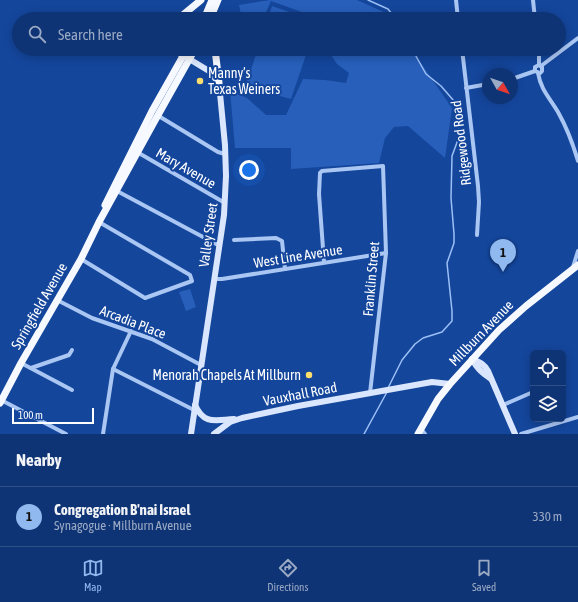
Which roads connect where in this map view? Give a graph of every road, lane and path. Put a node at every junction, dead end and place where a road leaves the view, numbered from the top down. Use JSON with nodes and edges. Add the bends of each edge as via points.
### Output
{"nodes":[{"id":1,"x":200,"y":0,"type":"edge"},
{"id":2,"x":456,"y":0,"type":"edge"},
{"id":3,"x":533,"y":0,"type":"edge"},
{"id":4,"x":215,"y":2,"type":"edge"},
{"id":5,"x":186,"y":12,"type":"edge"},
{"id":6,"x":209,"y":12,"type":"edge"},
{"id":7,"x":212,"y":12,"type":"edge"},
{"id":8,"x":214,"y":12,"type":"edge"},
{"id":9,"x":457,"y":12,"type":"edge"},
{"id":10,"x":534,"y":12,"type":"edge"},
{"id":11,"x":578,"y":38,"type":"edge"},
{"id":12,"x":566,"y":47,"type":"edge"},
{"id":13,"x":186,"y":56,"type":"edge"},
{"id":14,"x":186,"y":56,"type":"edge"},
{"id":15,"x":190,"y":56,"type":"edge"},
{"id":16,"x":216,"y":56,"type":"edge"},
{"id":17,"x":463,"y":56,"type":"edge"},
{"id":18,"x":539,"y":56,"type":"edge"},
{"id":19,"x":553,"y":56,"type":"edge"},
{"id":20,"x":540,"y":65,"type":"junction"},
{"id":21,"x":537,"y":72,"type":"junction"},
{"id":22,"x":518,"y":77,"type":"edge"},
{"id":23,"x":218,"y":83,"type":"junction"},
{"id":24,"x":482,"y":85,"type":"edge"},
{"id":25,"x":466,"y":88,"type":"junction"},
{"id":26,"x":157,"y":116,"type":"junction"},
{"id":27,"x":137,"y":152,"type":"junction"},
{"id":28,"x":225,"y":154,"type":"junction"},
{"id":29,"x":578,"y":162,"type":"edge"},
{"id":30,"x":117,"y":191,"type":"junction"},
{"id":31,"x":225,"y":203,"type":"junction"},
{"id":32,"x":99,"y":222,"type":"junction"},
{"id":33,"x":477,"y":235,"type":"dead end"},
{"id":34,"x":234,"y":240,"type":"dead end"},
{"id":35,"x":218,"y":245,"type":"junction"},
{"id":36,"x":578,"y":251,"type":"edge"},
{"id":37,"x":386,"y":253,"type":"junction"},
{"id":38,"x":81,"y":259,"type":"junction"},
{"id":39,"x":324,"y":262,"type":"junction"},
{"id":40,"x":575,"y":267,"type":"edge"},
{"id":41,"x":285,"y":268,"type":"junction"},
{"id":42,"x":214,"y":279,"type":"junction"},
{"id":43,"x":57,"y":300,"type":"junction"},
{"id":44,"x":131,"y":331,"type":"junction"},
{"id":45,"x":72,"y":350,"type":"dead end"},
{"id":46,"x":472,"y":359,"type":"junction"},
{"id":47,"x":21,"y":362,"type":"junction"},
{"id":48,"x":201,"y":365,"type":"junction"},
{"id":49,"x":31,"y":368,"type":"junction"},
{"id":50,"x":114,"y":369,"type":"junction"},
{"id":51,"x":450,"y":384,"type":"junction"},
{"id":52,"x":72,"y":390,"type":"dead end"},
{"id":53,"x":370,"y":393,"type":"junction"},
{"id":54,"x":530,"y":393,"type":"edge"},
{"id":55,"x":1,"y":401,"type":"edge"},
{"id":56,"x":503,"y":405,"type":"junction"},
{"id":57,"x":194,"y":408,"type":"junction"},
{"id":58,"x":578,"y":417,"type":"edge"},
{"id":59,"x":236,"y":419,"type":"junction"},
{"id":60,"x":421,"y":432,"type":"edge"},
{"id":61,"x":66,"y":434,"type":"edge"},
{"id":62,"x":103,"y":434,"type":"edge"},
{"id":63,"x":191,"y":434,"type":"edge"},
{"id":64,"x":214,"y":434,"type":"edge"},
{"id":65,"x":515,"y":434,"type":"edge"},
{"id":66,"x":521,"y":434,"type":"edge"}],
"edges":[{"from":1,"to":5,"type":"main road"},
{"from":2,"to":9,"type":"street"},
{"from":3,"to":10,"type":"street"},
{"from":4,"to":6,"type":"main road"},
{"from":4,"to":7,"type":"main road"},
{"from":4,"to":8,"type":"main road"},
{"from":11,"to":12,"type":"street"},
{"from":13,"to":26,"type":"main road","name":"Springfield Avenue"},
{"from":14,"to":32,"type":"main road","name":"Springfield Avenue","via":[[152,111],[107,200]]},
{"from":15,"to":23,"type":"main road","via":[[209,71]]},
{"from":16,"to":23,"type":"main road"},
{"from":17,"to":25,"type":"street","name":"Ridgewood Road"},
{"from":18,"to":20,"type":"street"},
{"from":19,"to":20,"type":"street"},
{"from":20,"to":21,"type":"street","via":[[542,71]]},
{"from":21,"to":22,"type":"street"},
{"from":21,"to":29,"type":"street","via":[[542,88],[566,126]]},
{"from":23,"to":28,"type":"main road","name":"Valley Street"},
{"from":24,"to":25,"type":"street"},
{"from":25,"to":33,"type":"street","name":"Ridgewood Road","via":[[479,202]]},
{"from":26,"to":27,"type":"main road","name":"Springfield Avenue"},
{"from":26,"to":28,"type":"street"},
{"from":27,"to":30,"type":"main road","name":"Springfield Avenue"},
{"from":27,"to":31,"type":"street","name":"Mary Avenue"},
{"from":28,"to":31,"type":"main road","name":"Valley Street"},
{"from":30,"to":32,"type":"main road","name":"Springfield Avenue"},
{"from":30,"to":35,"type":"street"},
{"from":31,"to":35,"type":"main road","name":"Valley Street"},
{"from":32,"to":38,"type":"main road","name":"Springfield Avenue"},
{"from":32,"to":38,"type":"street","via":[[190,275],[192,281],[145,298]]},
{"from":34,"to":41,"type":"street","via":[[276,238],[282,241]]},
{"from":35,"to":42,"type":"main road","name":"Valley Street"},
{"from":36,"to":40,"type":"street"},
{"from":37,"to":39,"type":"street","name":"West Line Avenue"},
{"from":37,"to":39,"type":"street","name":"Franklin Street","via":[[383,166],[322,171],[320,194]]},
{"from":37,"to":53,"type":"street","name":"Franklin Street"},
{"from":38,"to":43,"type":"main road","name":"Springfield Avenue"},
{"from":39,"to":41,"type":"street","name":"West Line Avenue"},
{"from":40,"to":46,"type":"main road","name":"Millburn Avenue","via":[[499,330]]},
{"from":41,"to":42,"type":"street","name":"West Line Avenue"},
{"from":42,"to":48,"type":"main road","name":"Valley Street"},
{"from":43,"to":44,"type":"street","name":"Arcadia Place","via":[[92,318]]},
{"from":43,"to":47,"type":"main road","name":"Springfield Avenue"},
{"from":44,"to":48,"type":"street","name":"Arcadia Place"},
{"from":44,"to":50,"type":"street"},
{"from":45,"to":49,"type":"street","via":[[69,355]]},
{"from":46,"to":51,"type":"main road","name":"Millburn Avenue"},
{"from":46,"to":56,"type":"main road","via":[[482,374],[492,380]]},
{"from":47,"to":49,"type":"street"},
{"from":47,"to":55,"type":"main road","name":"Springfield Avenue"},
{"from":48,"to":57,"type":"main road","name":"Valley Street"},
{"from":49,"to":52,"type":"street"},
{"from":50,"to":57,"type":"street"},
{"from":50,"to":62,"type":"street"},
{"from":51,"to":53,"type":"main road","name":"Vauxhall Road","via":[[432,382]]},
{"from":51,"to":60,"type":"main road","name":"Millburn Avenue","via":[[438,399]]},
{"from":53,"to":59,"type":"main road","name":"Vauxhall Road"},
{"from":54,"to":56,"type":"street"},
{"from":55,"to":61,"type":"street"},
{"from":56,"to":65,"type":"main road"},
{"from":57,"to":59,"type":"main road","via":[[207,420]]},
{"from":57,"to":63,"type":"main road","name":"Valley Street"},
{"from":58,"to":66,"type":"street"},
{"from":59,"to":64,"type":"main road","name":"Vauxhall Road"}]}
